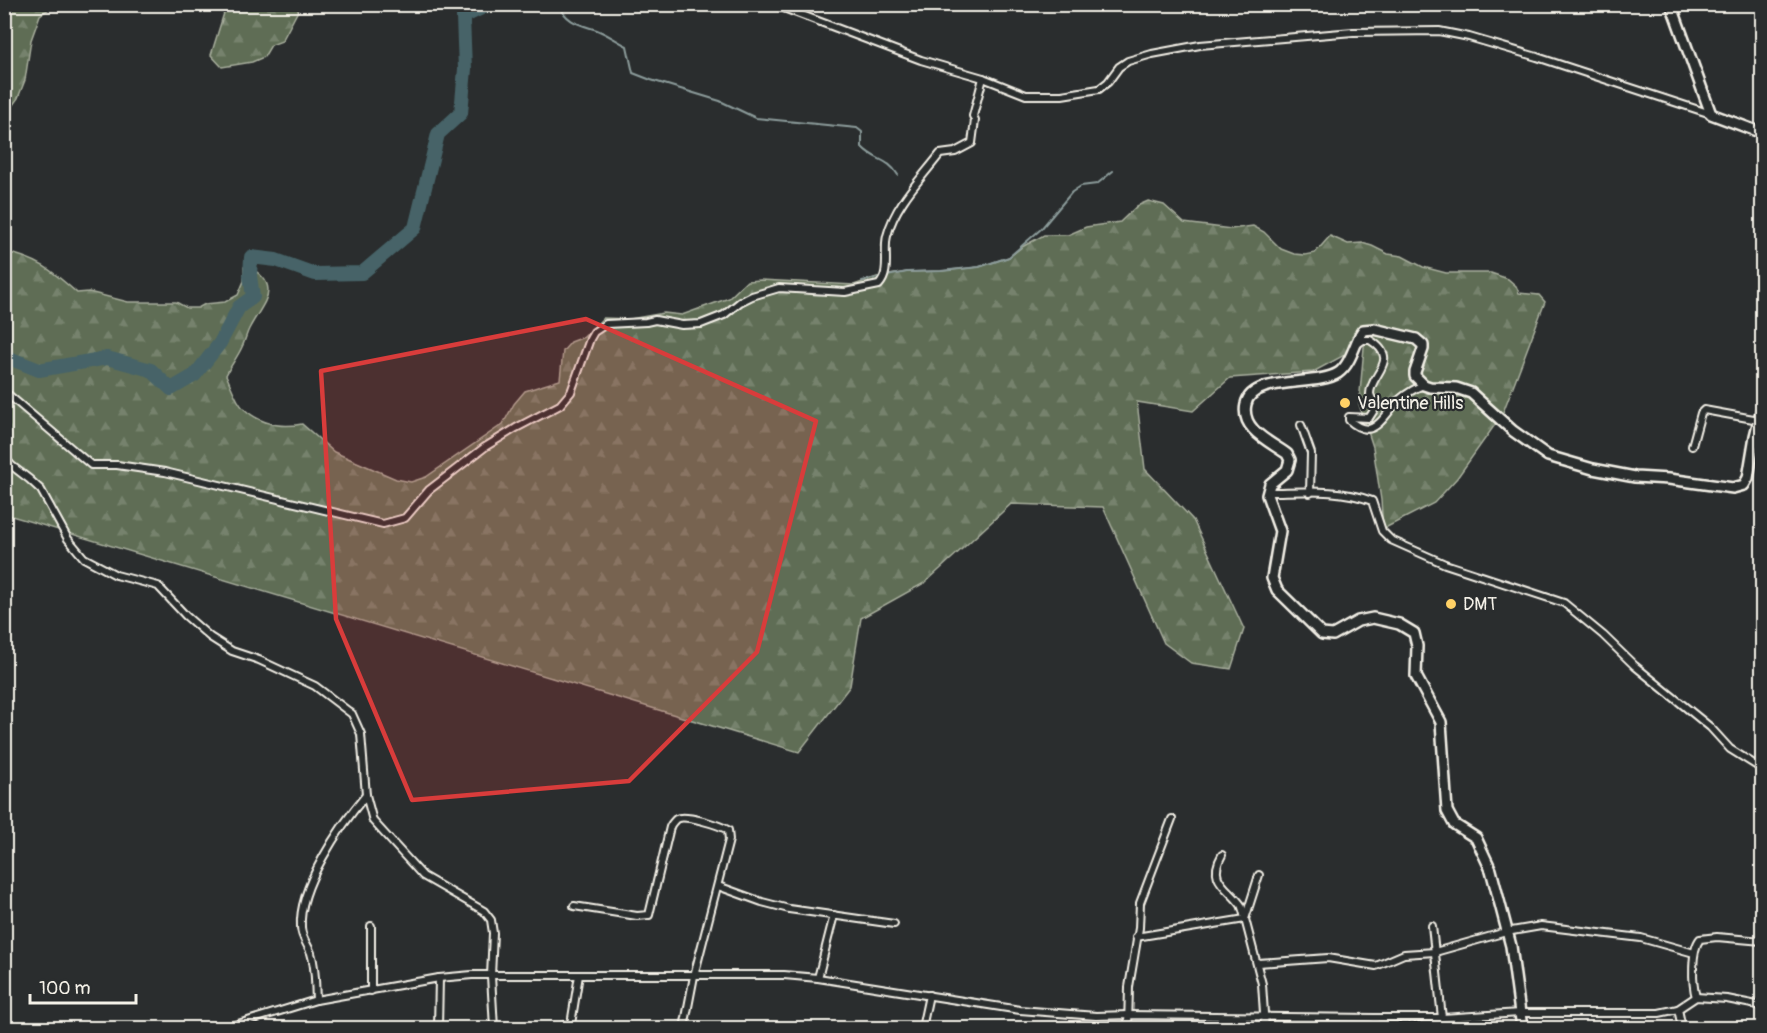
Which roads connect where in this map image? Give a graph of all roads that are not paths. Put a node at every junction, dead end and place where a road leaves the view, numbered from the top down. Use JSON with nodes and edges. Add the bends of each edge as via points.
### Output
{"nodes":[{"id":1,"x":773,"y":4,"type":"edge"},
{"id":2,"x":1671,"y":4,"type":"edge"},
{"id":3,"x":983,"y":78,"type":"junction"},
{"id":4,"x":1711,"y":114,"type":"junction"},
{"id":5,"x":1762,"y":133,"type":"edge"},
{"id":6,"x":1355,"y":345,"type":"junction"},
{"id":7,"x":1424,"y":385,"type":"junction"},
{"id":8,"x":4,"y":391,"type":"edge"},
{"id":9,"x":1762,"y":408,"type":"edge"},
{"id":10,"x":1758,"y":420,"type":"junction"},
{"id":11,"x":1301,"y":425,"type":"dead end"},
{"id":12,"x":1692,"y":446,"type":"dead end"},
{"id":13,"x":4,"y":458,"type":"edge"},
{"id":14,"x":1267,"y":492,"type":"junction"},
{"id":15,"x":1310,"y":493,"type":"junction"},
{"id":16,"x":1762,"y":769,"type":"edge"},
{"id":17,"x":366,"y":795,"type":"junction"},
{"id":18,"x":1172,"y":819,"type":"dead end"},
{"id":19,"x":1222,"y":855,"type":"dead end"},
{"id":20,"x":1259,"y":875,"type":"dead end"},
{"id":21,"x":718,"y":886,"type":"junction"},
{"id":22,"x":574,"y":906,"type":"dead end"},
{"id":23,"x":834,"y":915,"type":"junction"},
{"id":24,"x":1245,"y":919,"type":"junction"},
{"id":25,"x":894,"y":924,"type":"dead end"},
{"id":26,"x":371,"y":926,"type":"dead end"},
{"id":27,"x":1432,"y":926,"type":"dead end"},
{"id":28,"x":1506,"y":932,"type":"junction"},
{"id":29,"x":1136,"y":937,"type":"junction"},
{"id":30,"x":1762,"y":941,"type":"edge"},
{"id":31,"x":1435,"y":952,"type":"junction"},
{"id":32,"x":1694,"y":953,"type":"junction"},
{"id":33,"x":1258,"y":963,"type":"junction"},
{"id":34,"x":579,"y":975,"type":"junction"},
{"id":35,"x":491,"y":976,"type":"junction"},
{"id":36,"x":694,"y":976,"type":"junction"},
{"id":37,"x":439,"y":978,"type":"junction"},
{"id":38,"x":818,"y":978,"type":"junction"},
{"id":39,"x":371,"y":991,"type":"junction"},
{"id":40,"x":929,"y":995,"type":"junction"},
{"id":41,"x":1696,"y":997,"type":"junction"},
{"id":42,"x":316,"y":1000,"type":"junction"},
{"id":43,"x":1762,"y":1006,"type":"edge"},
{"id":44,"x":1678,"y":1009,"type":"junction"},
{"id":45,"x":1520,"y":1013,"type":"junction"},
{"id":46,"x":1128,"y":1015,"type":"junction"},
{"id":47,"x":1264,"y":1016,"type":"junction"},
{"id":48,"x":1374,"y":1018,"type":"junction"},
{"id":49,"x":1442,"y":1018,"type":"junction"},
{"id":50,"x":242,"y":1026,"type":"edge"},
{"id":51,"x":562,"y":1026,"type":"dead end"},
{"id":52,"x":225,"y":1029,"type":"edge"},
{"id":53,"x":438,"y":1029,"type":"edge"},
{"id":54,"x":494,"y":1029,"type":"edge"},
{"id":55,"x":684,"y":1029,"type":"edge"},
{"id":56,"x":922,"y":1029,"type":"edge"},
{"id":57,"x":1128,"y":1029,"type":"edge"},
{"id":58,"x":1265,"y":1029,"type":"edge"},
{"id":59,"x":1376,"y":1029,"type":"edge"},
{"id":60,"x":1522,"y":1029,"type":"edge"},
{"id":61,"x":1682,"y":1029,"type":"edge"}],
"edges":[{"from":1,"to":3,"type":"street","via":[[921,60]]},
{"from":2,"to":4,"type":"street"},
{"from":3,"to":4,"type":"street","via":[[1026,95],[1062,95],[1099,89],[1128,61],[1200,45],[1353,32],[1439,31],[1549,61]]},
{"from":3,"to":8,"type":"street","via":[[973,116],[972,143],[940,154],[898,208],[887,235],[886,270],[879,285],[845,292],[779,288],[752,296],[724,315],[701,324],[655,320],[603,325],[590,339],[570,392],[560,405],[485,447],[429,490],[405,518],[383,524],[165,472],[91,465]]},
{"from":4,"to":5,"type":"street"},
{"from":6,"to":7,"type":"street","via":[[1360,333],[1368,329],[1416,339],[1423,349],[1415,372]]},
{"from":6,"to":7,"type":"street","via":[[1370,340],[1376,344],[1384,364],[1371,390],[1376,407],[1369,418],[1349,417],[1354,424],[1376,426],[1400,399]]},
{"from":6,"to":14,"type":"street","via":[[1338,373],[1264,387],[1249,397],[1245,408],[1252,429],[1290,460],[1287,470],[1273,480]]},
{"from":7,"to":10,"type":"street","via":[[1471,393],[1548,456],[1635,477],[1733,488],[1741,486],[1748,477]]},
{"from":9,"to":10,"type":"street"},
{"from":10,"to":12,"type":"street","via":[[1704,410]]},
{"from":11,"to":15,"type":"street","via":[[1311,453]]},
{"from":13,"to":17,"type":"street","via":[[41,490],[84,558],[116,575],[158,586],[186,616],[218,641],[315,686],[352,714],[361,734]]},
{"from":14,"to":15,"type":"street"},
{"from":14,"to":28,"type":"street","via":[[1280,531],[1274,584],[1322,634],[1333,635],[1358,621],[1373,618],[1410,628],[1414,633],[1416,676],[1441,722],[1447,811],[1454,825],[1471,834],[1480,845],[1496,885]]},
{"from":15,"to":16,"type":"street","via":[[1347,493],[1372,501],[1382,531],[1391,540],[1445,564],[1564,603],[1710,727],[1730,749]]},
{"from":17,"to":35,"type":"street","via":[[374,821],[423,876],[487,914],[493,933]]},
{"from":17,"to":42,"type":"street","via":[[334,837],[302,911],[301,931],[311,954]]},
{"from":18,"to":29,"type":"street","via":[[1140,903]]},
{"from":19,"to":24,"type":"street","via":[[1217,874],[1241,906]]},
{"from":20,"to":24,"type":"street"},
{"from":21,"to":22,"type":"street","via":[[728,830],[713,823],[680,818],[670,827],[649,915]]},
{"from":21,"to":23,"type":"street","via":[[789,909]]},
{"from":21,"to":36,"type":"street"},
{"from":23,"to":25,"type":"street"},
{"from":23,"to":38,"type":"street"},
{"from":24,"to":29,"type":"street"},
{"from":24,"to":33,"type":"street"},
{"from":26,"to":39,"type":"street"},
{"from":27,"to":31,"type":"street"},
{"from":28,"to":31,"type":"street"},
{"from":28,"to":32,"type":"street","via":[[1541,926],[1592,931],[1658,941]]},
{"from":28,"to":45,"type":"street"},
{"from":29,"to":46,"type":"street"},
{"from":30,"to":32,"type":"street","via":[[1702,938]]},
{"from":31,"to":33,"type":"street","via":[[1404,954],[1370,966],[1328,958]]},
{"from":31,"to":49,"type":"street"},
{"from":32,"to":41,"type":"street"},
{"from":33,"to":47,"type":"street"},
{"from":34,"to":35,"type":"street"},
{"from":34,"to":36,"type":"street"},
{"from":34,"to":51,"type":"street","via":[[572,1024]]},
{"from":35,"to":37,"type":"street"},
{"from":35,"to":54,"type":"street"},
{"from":36,"to":38,"type":"street","via":[[762,974]]},
{"from":36,"to":55,"type":"street"},
{"from":37,"to":39,"type":"street"},
{"from":37,"to":53,"type":"street"},
{"from":38,"to":40,"type":"street"},
{"from":39,"to":42,"type":"street"},
{"from":40,"to":46,"type":"street","via":[[1039,1012]]},
{"from":40,"to":56,"type":"street"},
{"from":41,"to":43,"type":"street"},
{"from":41,"to":44,"type":"street"},
{"from":42,"to":50,"type":"street"},
{"from":44,"to":45,"type":"street"},
{"from":44,"to":61,"type":"street"},
{"from":45,"to":49,"type":"street"},
{"from":45,"to":60,"type":"street"},
{"from":46,"to":47,"type":"street"},
{"from":46,"to":57,"type":"street"},
{"from":47,"to":48,"type":"street"},
{"from":47,"to":58,"type":"street"},
{"from":48,"to":49,"type":"street"},
{"from":48,"to":59,"type":"street"},
{"from":50,"to":52,"type":"street"}]}
